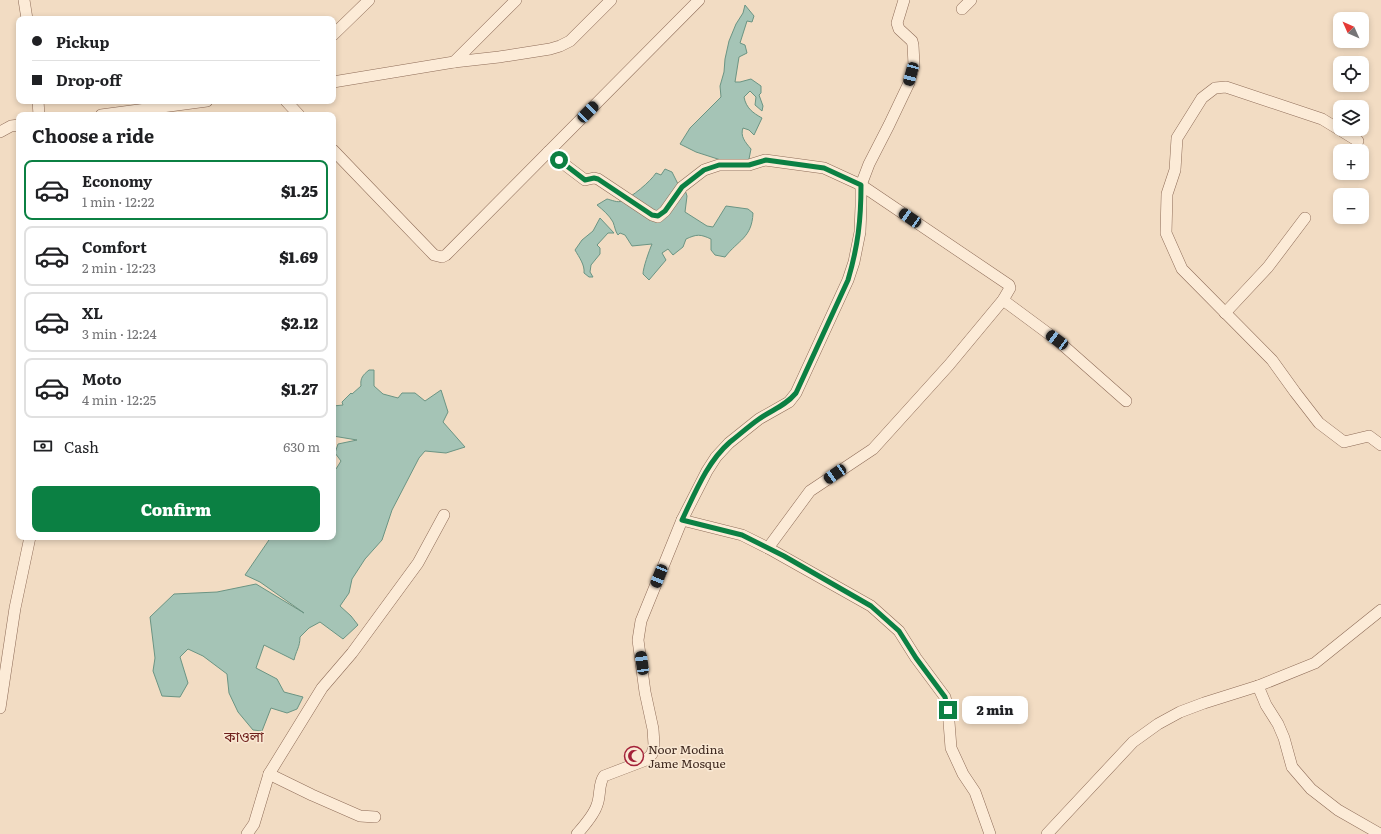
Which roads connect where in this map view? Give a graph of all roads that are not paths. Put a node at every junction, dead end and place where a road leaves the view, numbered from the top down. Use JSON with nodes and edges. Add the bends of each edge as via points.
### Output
{"nodes":[{"id":1,"x":24,"y":0,"type":"edge"},
{"id":2,"x":369,"y":0,"type":"edge"},
{"id":3,"x":516,"y":0,"type":"edge"},
{"id":4,"x":611,"y":0,"type":"edge"},
{"id":5,"x":699,"y":0,"type":"edge"},
{"id":6,"x":904,"y":0,"type":"edge"},
{"id":7,"x":971,"y":0,"type":"edge"},
{"id":8,"x":962,"y":9,"type":"dead end"},
{"id":9,"x":27,"y":16,"type":"edge"},
{"id":10,"x":336,"y":32,"type":"edge"},
{"id":11,"x":454,"y":62,"type":"junction"},
{"id":12,"x":336,"y":82,"type":"edge"},
{"id":13,"x":184,"y":104,"type":"edge"},
{"id":14,"x":289,"y":104,"type":"edge"},
{"id":15,"x":124,"y":112,"type":"edge"},
{"id":16,"x":296,"y":112,"type":"edge"},
{"id":17,"x":16,"y":125,"type":"edge"},
{"id":18,"x":0,"y":132,"type":"edge"},
{"id":19,"x":1358,"y":141,"type":"dead end"},
{"id":20,"x":548,"y":152,"type":"junction"},
{"id":21,"x":336,"y":153,"type":"edge"},
{"id":22,"x":861,"y":185,"type":"junction"},
{"id":23,"x":1305,"y":218,"type":"dead end"},
{"id":24,"x":1003,"y":300,"type":"junction"},
{"id":25,"x":1225,"y":313,"type":"junction"},
{"id":26,"x":1126,"y":401,"type":"dead end"},
{"id":27,"x":1381,"y":445,"type":"edge"},
{"id":28,"x":444,"y":515,"type":"dead end"},
{"id":29,"x":682,"y":520,"type":"junction"},
{"id":30,"x":29,"y":540,"type":"edge"},
{"id":31,"x":768,"y":548,"type":"junction"},
{"id":32,"x":1381,"y":610,"type":"edge"},
{"id":33,"x":1258,"y":686,"type":"junction"},
{"id":34,"x":0,"y":708,"type":"edge"},
{"id":35,"x":269,"y":774,"type":"junction"},
{"id":36,"x":375,"y":817,"type":"dead end"},
{"id":37,"x":247,"y":834,"type":"edge"},
{"id":38,"x":577,"y":834,"type":"edge"},
{"id":39,"x":990,"y":834,"type":"edge"},
{"id":40,"x":1047,"y":834,"type":"edge"},
{"id":41,"x":1380,"y":834,"type":"edge"}],
"edges":[{"from":1,"to":9,"type":"street"},
{"from":2,"to":10,"type":"street"},
{"from":3,"to":11,"type":"street"},
{"from":4,"to":11,"type":"street","via":[[570,41],[560,46],[514,55]]},
{"from":5,"to":20,"type":"street"},
{"from":6,"to":22,"type":"street","via":[[897,23],[899,29],[912,41],[914,65],[909,83],[868,164]]},
{"from":7,"to":8,"type":"street"},
{"from":11,"to":12,"type":"street"},
{"from":13,"to":15,"type":"street"},
{"from":14,"to":16,"type":"street"},
{"from":17,"to":18,"type":"street"},
{"from":19,"to":25,"type":"street","via":[[1322,120],[1226,87],[1215,88],[1202,98],[1177,138],[1175,170],[1167,194],[1166,233],[1182,269]]},
{"from":20,"to":21,"type":"street","via":[[442,257],[434,255]]},
{"from":20,"to":22,"type":"street","via":[[585,180],[598,179],[652,215],[658,216],[665,211],[682,187],[704,170],[719,165],[749,165],[766,160],[824,168]]},
{"from":22,"to":24,"type":"street","via":[[1009,285],[1010,288]]},
{"from":22,"to":29,"type":"street","via":[[860,232],[854,262],[796,393],[789,402],[759,419],[729,443],[716,457]]},
{"from":23,"to":25,"type":"street","via":[[1268,267]]},
{"from":24,"to":26,"type":"street","via":[[1057,340]]},
{"from":24,"to":31,"type":"street","via":[[949,365],[873,449],[810,491]]},
{"from":25,"to":27,"type":"street","via":[[1272,360],[1319,423],[1344,442],[1369,436]]},
{"from":28,"to":35,"type":"street","via":[[418,563],[352,653],[322,688]]},
{"from":29,"to":31,"type":"street","via":[[742,535]]},
{"from":29,"to":38,"type":"street","via":[[641,621],[638,640],[653,729],[652,754],[646,760],[604,776],[597,804]]},
{"from":30,"to":34,"type":"street","via":[[15,608]]},
{"from":31,"to":39,"type":"street","via":[[871,606],[899,631],[945,697],[951,748],[975,792]]},
{"from":32,"to":33,"type":"street","via":[[1315,663]]},
{"from":33,"to":40,"type":"street","via":[[1180,712],[1158,724],[1133,742]]},
{"from":33,"to":41,"type":"street","via":[[1284,738],[1292,767],[1312,790],[1338,810]]},
{"from":35,"to":36,"type":"street","via":[[360,816]]},
{"from":35,"to":37,"type":"street","via":[[254,824]]}]}
